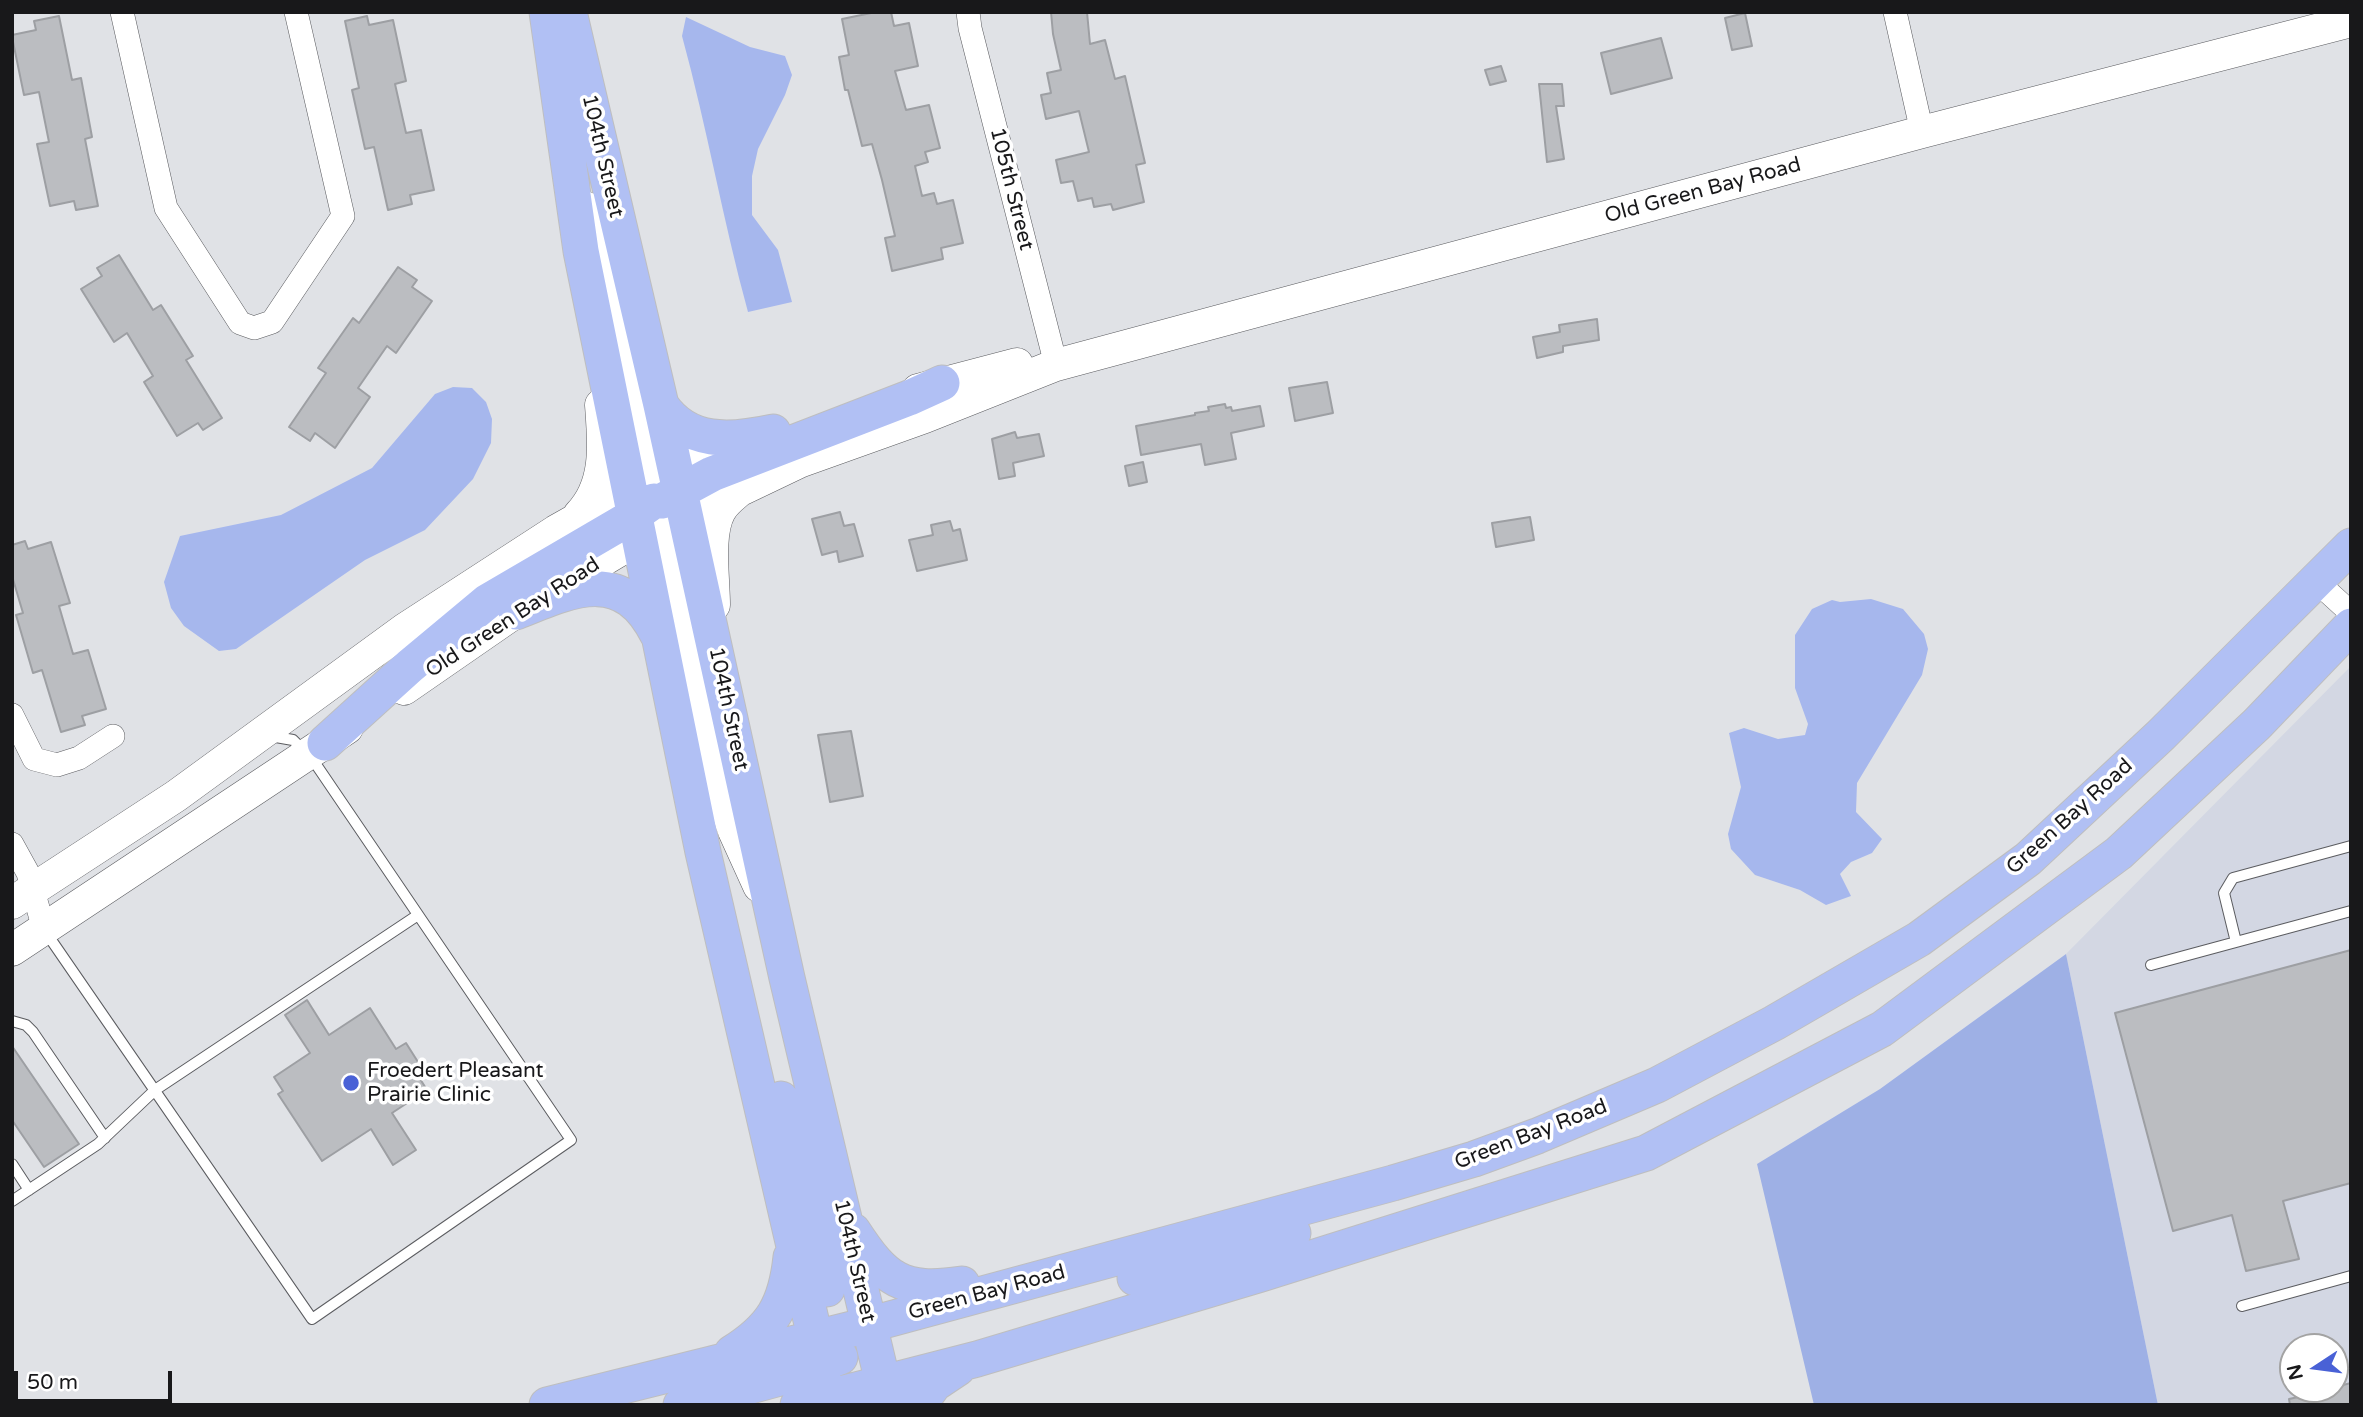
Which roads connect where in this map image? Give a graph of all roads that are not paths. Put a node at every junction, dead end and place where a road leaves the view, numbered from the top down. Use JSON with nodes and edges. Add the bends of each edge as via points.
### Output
{"nodes":[{"id":1,"x":122,"y":12,"type":"edge"},
{"id":2,"x":296,"y":12,"type":"edge"},
{"id":3,"x":547,"y":12,"type":"edge"},
{"id":4,"x":569,"y":12,"type":"edge"},
{"id":5,"x":968,"y":12,"type":"edge"},
{"id":6,"x":1895,"y":12,"type":"edge"},
{"id":7,"x":2351,"y":21,"type":"edge"},
{"id":8,"x":1922,"y":132,"type":"junction"},
{"id":9,"x":565,"y":141,"type":"junction"},
{"id":10,"x":593,"y":306,"type":"junction"},
{"id":11,"x":1056,"y":365,"type":"junction"},
{"id":12,"x":942,"y":383,"type":"junction"},
{"id":13,"x":662,"y":405,"type":"junction"},
{"id":14,"x":773,"y":432,"type":"junction"},
{"id":15,"x":742,"y":488,"type":"junction"},
{"id":16,"x":658,"y":502,"type":"junction"},
{"id":17,"x":573,"y":522,"type":"junction"},
{"id":18,"x":2351,"y":547,"type":"edge"},
{"id":19,"x":2316,"y":581,"type":"junction"},
{"id":20,"x":516,"y":612,"type":"junction"},
{"id":21,"x":2351,"y":613,"type":"edge"},
{"id":22,"x":2351,"y":625,"type":"edge"},
{"id":23,"x":661,"y":641,"type":"junction"},
{"id":24,"x":713,"y":642,"type":"junction"},
{"id":25,"x":12,"y":715,"type":"edge"},
{"id":26,"x":113,"y":736,"type":"dead end"},
{"id":27,"x":259,"y":736,"type":"junction"},
{"id":28,"x":317,"y":748,"type":"junction"},
{"id":29,"x":12,"y":844,"type":"edge"},
{"id":30,"x":2351,"y":846,"type":"edge"},
{"id":31,"x":18,"y":899,"type":"edge"},
{"id":32,"x":2351,"y":911,"type":"edge"},
{"id":33,"x":418,"y":915,"type":"junction"},
{"id":34,"x":773,"y":915,"type":"junction"},
{"id":35,"x":44,"y":929,"type":"junction"},
{"id":36,"x":2236,"y":942,"type":"junction"},
{"id":37,"x":12,"y":950,"type":"edge"},
{"id":38,"x":729,"y":965,"type":"junction"},
{"id":39,"x":2151,"y":965,"type":"dead end"},
{"id":40,"x":12,"y":1021,"type":"edge"},
{"id":41,"x":155,"y":1090,"type":"junction"},
{"id":42,"x":105,"y":1138,"type":"junction"},
{"id":43,"x":12,"y":1164,"type":"edge"},
{"id":44,"x":1424,"y":1174,"type":"junction"},
{"id":45,"x":29,"y":1190,"type":"junction"},
{"id":46,"x":12,"y":1201,"type":"edge"},
{"id":47,"x":844,"y":1217,"type":"junction"},
{"id":48,"x":792,"y":1240,"type":"junction"},
{"id":49,"x":2351,"y":1276,"type":"edge"},
{"id":50,"x":1037,"y":1280,"type":"junction"},
{"id":51,"x":2242,"y":1306,"type":"dead end"},
{"id":52,"x":977,"y":1359,"type":"junction"},
{"id":53,"x":721,"y":1360,"type":"junction"},
{"id":54,"x":846,"y":1371,"type":"edge"},
{"id":55,"x":547,"y":1405,"type":"edge"},
{"id":56,"x":681,"y":1405,"type":"edge"},
{"id":57,"x":919,"y":1405,"type":"edge"}],
"edges":[{"from":1,"to":2,"type":"street","via":[[166,208],[240,323],[254,328],[272,322],[343,216]]},
{"from":3,"to":9,"type":"main road","name":"104th Street"},
{"from":4,"to":13,"type":"main road","name":"104th Street"},
{"from":5,"to":11,"type":"street","name":"105th Street"},
{"from":6,"to":8,"type":"street"},
{"from":7,"to":8,"type":"street","name":"Old Green Bay Road"},
{"from":8,"to":11,"type":"street","name":"Old Green Bay Road"},
{"from":9,"to":10,"type":"main road","name":"104th Street"},
{"from":9,"to":16,"type":"street","via":[[601,258]]},
{"from":10,"to":16,"type":"main road","name":"104th Street"},
{"from":10,"to":17,"type":"street","via":[[603,457],[595,494]]},
{"from":11,"to":12,"type":"street","name":"Old Green Bay Road","via":[[1012,365]]},
{"from":11,"to":15,"type":"street","name":"Old Green Bay Road","via":[[816,455]]},
{"from":12,"to":14,"type":"street","name":"Old Green Bay Road"},
{"from":12,"to":16,"type":"main road","via":[[725,469]]},
{"from":13,"to":14,"type":"main road","via":[[674,421],[698,434],[731,438]]},
{"from":13,"to":16,"type":"main road","name":"104th Street"},
{"from":14,"to":16,"type":"street","name":"Old Green Bay Road"},
{"from":15,"to":16,"type":"street","name":"Old Green Bay Road"},
{"from":15,"to":24,"type":"street","via":[[723,506],[714,529]]},
{"from":16,"to":17,"type":"street","name":"Old Green Bay Road"},
{"from":16,"to":20,"type":"street","name":"Old Green Bay Road"},
{"from":16,"to":23,"type":"main road","name":"104th Street"},
{"from":16,"to":24,"type":"main road","name":"104th Street"},
{"from":16,"to":28,"type":"main road","via":[[488,601]]},
{"from":16,"to":34,"type":"street","via":[[722,796]]},
{"from":17,"to":27,"type":"street","name":"Old Green Bay Road","via":[[413,624]]},
{"from":18,"to":19,"type":"main road","name":"Green Bay Road"},
{"from":19,"to":21,"type":"street"},
{"from":19,"to":44,"type":"main road","name":"Green Bay Road","via":[[2028,859],[1919,939],[1657,1084],[1537,1136]]},
{"from":20,"to":23,"type":"main road","via":[[572,590],[603,590],[640,608]]},
{"from":20,"to":28,"type":"street","name":"Old Green Bay Road"},
{"from":22,"to":52,"type":"main road","name":"Green Bay Road","via":[[2257,724],[2119,853],[1882,1029],[1646,1153]]},
{"from":23,"to":38,"type":"main road","name":"104th Street"},
{"from":24,"to":34,"type":"main road","name":"104th Street"},
{"from":25,"to":26,"type":"street","via":[[34,759],[57,765],[79,758]]},
{"from":27,"to":28,"type":"lane"},
{"from":27,"to":31,"type":"street","name":"Old Green Bay Road","via":[[171,800]]},
{"from":28,"to":33,"type":"lane"},
{"from":28,"to":35,"type":"street","name":"Old Green Bay Road"},
{"from":29,"to":31,"type":"street","via":[[24,864]]},
{"from":30,"to":36,"type":"lane","via":[[2233,878],[2224,893]]},
{"from":31,"to":35,"type":"street"},
{"from":32,"to":36,"type":"lane"},
{"from":33,"to":41,"type":"lane"},
{"from":33,"to":41,"type":"lane","via":[[571,1140],[312,1319]]},
{"from":34,"to":47,"type":"main road","name":"104th Street"},
{"from":35,"to":37,"type":"street","name":"Old Green Bay Road"},
{"from":35,"to":41,"type":"lane"},
{"from":36,"to":39,"type":"lane"},
{"from":38,"to":48,"type":"main road","name":"104th Street"},
{"from":38,"to":54,"type":"main road","via":[[789,1123]]},
{"from":40,"to":42,"type":"lane","via":[[33,1032]]},
{"from":41,"to":42,"type":"lane"},
{"from":42,"to":45,"type":"lane"},
{"from":43,"to":45,"type":"lane"},
{"from":44,"to":50,"type":"main road","name":"Green Bay Road"},
{"from":44,"to":54,"type":"main road","via":[[1261,1244]]},
{"from":45,"to":46,"type":"lane"},
{"from":47,"to":50,"type":"main road","via":[[879,1266],[907,1284],[933,1288],[1023,1275]]},
{"from":47,"to":54,"type":"main road","name":"104th Street"},
{"from":48,"to":53,"type":"main road","via":[[786,1286],[771,1320],[754,1339]]},
{"from":48,"to":54,"type":"main road","name":"104th Street"},
{"from":49,"to":51,"type":"lane"},
{"from":50,"to":54,"type":"main road","name":"Green Bay Road"},
{"from":52,"to":54,"type":"main road","name":"Green Bay Road"},
{"from":52,"to":57,"type":"main road","via":[[939,1380]]},
{"from":53,"to":54,"type":"main road","name":"Green Bay Road"},
{"from":53,"to":55,"type":"main road","name":"Green Bay Road"},
{"from":54,"to":56,"type":"main road"}]}
